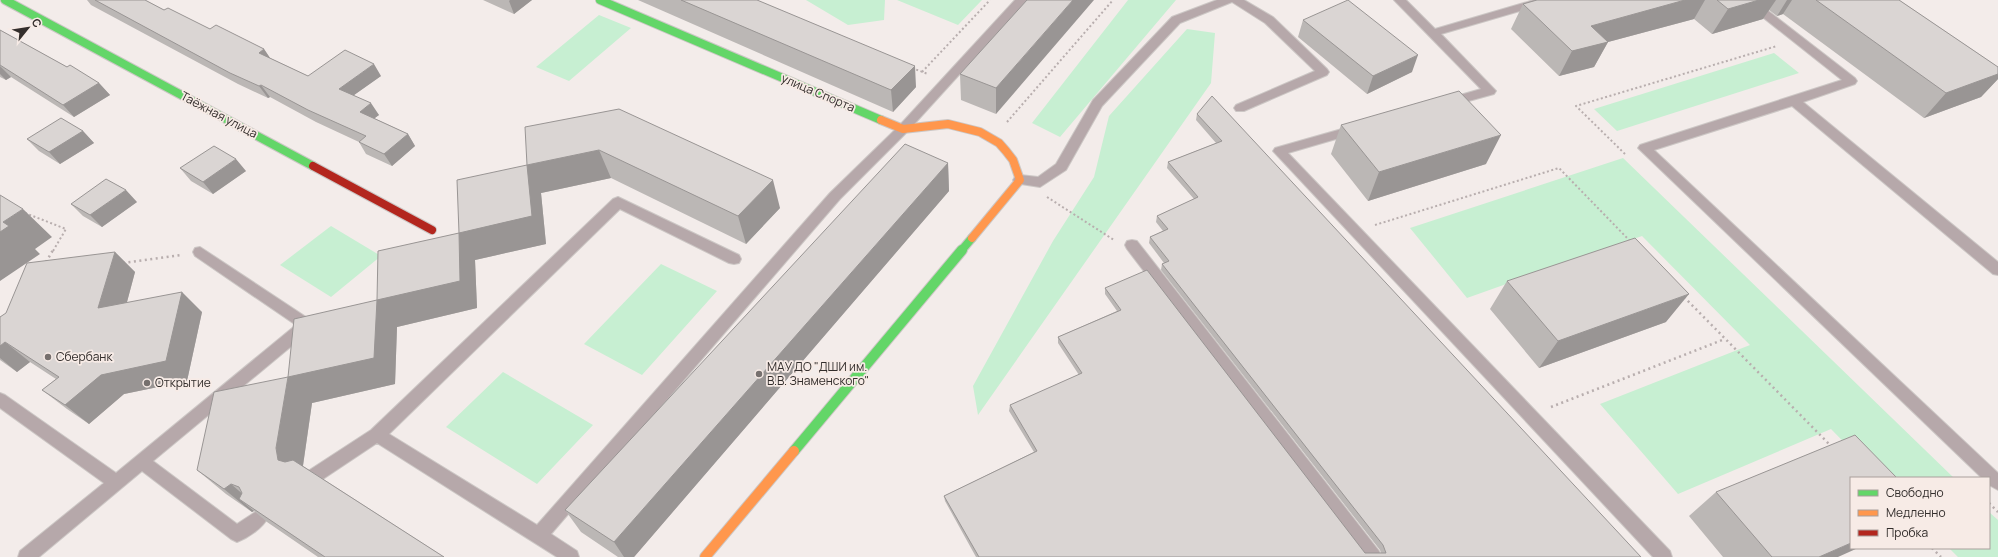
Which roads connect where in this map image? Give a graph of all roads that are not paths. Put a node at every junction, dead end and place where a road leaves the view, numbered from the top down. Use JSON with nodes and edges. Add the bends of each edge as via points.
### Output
{"nodes":[{"id":1,"x":5,"y":0,"type":"edge"},
{"id":2,"x":600,"y":0,"type":"edge"},
{"id":3,"x":1021,"y":0,"type":"edge"},
{"id":4,"x":1227,"y":0,"type":"edge"},
{"id":5,"x":1236,"y":0,"type":"edge"},
{"id":6,"x":1400,"y":0,"type":"edge"},
{"id":7,"x":1546,"y":0,"type":"edge"},
{"id":8,"x":1747,"y":0,"type":"edge"},
{"id":9,"x":1433,"y":33,"type":"junction"},
{"id":10,"x":1794,"y":101,"type":"junction"},
{"id":11,"x":1437,"y":106,"type":"edge"},
{"id":12,"x":1240,"y":108,"type":"dead end"},
{"id":13,"x":1369,"y":125,"type":"edge"},
{"id":14,"x":903,"y":129,"type":"junction"},
{"id":15,"x":1020,"y":180,"type":"junction"},
{"id":16,"x":432,"y":230,"type":"dead end"},
{"id":17,"x":1132,"y":245,"type":"road end"},
{"id":18,"x":200,"y":252,"type":"road end"},
{"id":19,"x":734,"y":259,"type":"dead end"},
{"id":20,"x":1998,"y":270,"type":"edge"},
{"id":21,"x":0,"y":400,"type":"edge"},
{"id":22,"x":377,"y":435,"type":"junction"},
{"id":23,"x":142,"y":462,"type":"junction"},
{"id":24,"x":311,"y":478,"type":"edge"},
{"id":25,"x":117,"y":483,"type":"junction"},
{"id":26,"x":1998,"y":483,"type":"edge"},
{"id":27,"x":260,"y":517,"type":"edge"},
{"id":28,"x":539,"y":535,"type":"junction"},
{"id":29,"x":26,"y":557,"type":"edge"},
{"id":30,"x":571,"y":557,"type":"edge"},
{"id":31,"x":705,"y":557,"type":"edge"},
{"id":32,"x":1372,"y":557,"type":"edge"},
{"id":33,"x":1664,"y":557,"type":"edge"}],
"edges":[{"from":1,"to":16,"type":"street","name":"Таёжная улица"},
{"from":2,"to":14,"type":"street","name":"улица Спорта"},
{"from":3,"to":14,"type":"lane"},
{"from":4,"to":15,"type":"lane","via":[[1176,20],[1097,103],[1061,167],[1040,182]]},
{"from":5,"to":12,"type":"lane","via":[[1269,20],[1323,72]]},
{"from":6,"to":9,"type":"lane"},
{"from":7,"to":9,"type":"lane"},
{"from":8,"to":10,"type":"lane","via":[[1851,81]]},
{"from":9,"to":11,"type":"lane","via":[[1490,92]]},
{"from":10,"to":20,"type":"lane"},
{"from":10,"to":26,"type":"lane","via":[[1644,148]]},
{"from":13,"to":33,"type":"lane","via":[[1279,151]]},
{"from":14,"to":15,"type":"street","via":[[926,124],[950,124],[973,129],[1004,146],[1018,168]]},
{"from":14,"to":28,"type":"lane","via":[[835,196]]},
{"from":15,"to":31,"type":"street"},
{"from":17,"to":32,"type":"lane"},
{"from":18,"to":23,"type":"lane","via":[[307,325]]},
{"from":19,"to":22,"type":"lane","via":[[618,202]]},
{"from":21,"to":25,"type":"lane"},
{"from":22,"to":24,"type":"lane"},
{"from":22,"to":28,"type":"lane"},
{"from":23,"to":25,"type":"lane"},
{"from":23,"to":27,"type":"lane","via":[[237,534]]},
{"from":25,"to":29,"type":"lane"},
{"from":28,"to":30,"type":"lane"}]}
